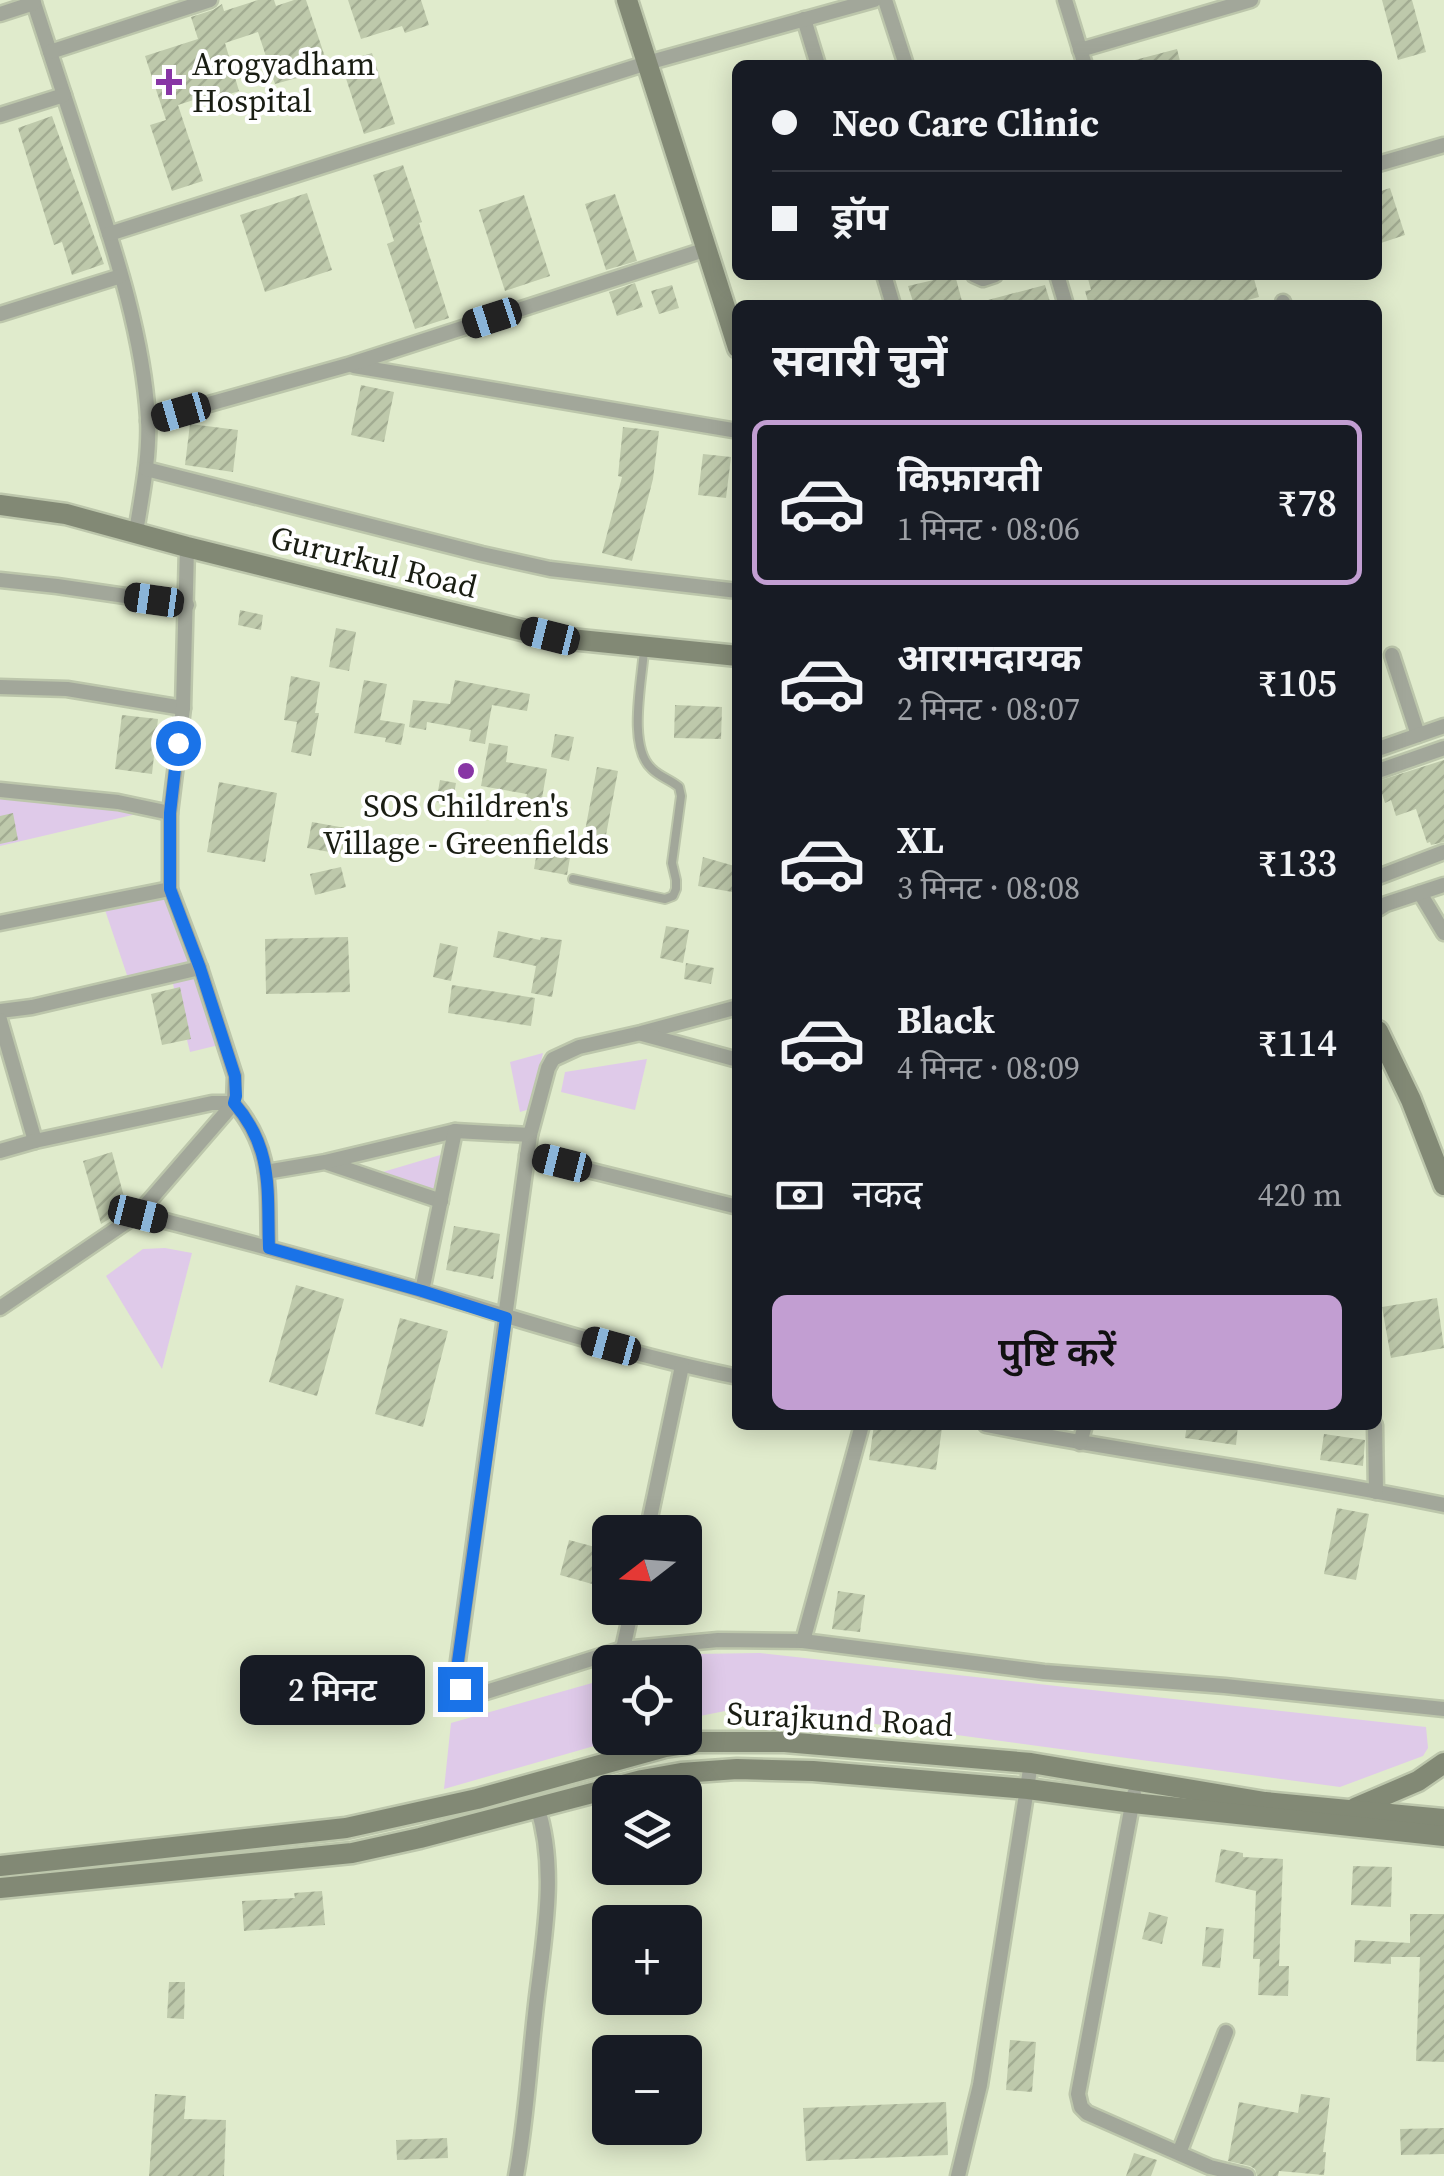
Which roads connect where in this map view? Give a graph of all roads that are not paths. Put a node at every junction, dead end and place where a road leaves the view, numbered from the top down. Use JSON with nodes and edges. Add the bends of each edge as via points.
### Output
{"nodes":[{"id":1,"x":210,"y":0,"type":"edge"},
{"id":2,"x":627,"y":0,"type":"edge"},
{"id":3,"x":874,"y":0,"type":"edge"},
{"id":4,"x":886,"y":0,"type":"edge"},
{"id":5,"x":1064,"y":0,"type":"edge"},
{"id":6,"x":1251,"y":0,"type":"edge"},
{"id":7,"x":34,"y":2,"type":"edge"},
{"id":8,"x":0,"y":14,"type":"edge"},
{"id":9,"x":804,"y":20,"type":"junction"},
{"id":10,"x":50,"y":52,"type":"junction"},
{"id":11,"x":1082,"y":57,"type":"edge"},
{"id":12,"x":816,"y":60,"type":"edge"},
{"id":13,"x":904,"y":60,"type":"edge"},
{"id":14,"x":648,"y":63,"type":"junction"},
{"id":15,"x":64,"y":95,"type":"junction"},
{"id":16,"x":0,"y":114,"type":"edge"},
{"id":17,"x":1444,"y":145,"type":"edge"},
{"id":18,"x":1382,"y":163,"type":"edge"},
{"id":19,"x":109,"y":234,"type":"junction"},
{"id":20,"x":706,"y":249,"type":"junction"},
{"id":21,"x":122,"y":276,"type":"junction"},
{"id":22,"x":0,"y":314,"type":"edge"},
{"id":23,"x":732,"y":329,"type":"edge"},
{"id":24,"x":348,"y":364,"type":"junction"},
{"id":25,"x":148,"y":422,"type":"junction"},
{"id":26,"x":732,"y":430,"type":"edge"},
{"id":27,"x":146,"y":469,"type":"junction"},
{"id":28,"x":0,"y":504,"type":"edge"},
{"id":29,"x":136,"y":532,"type":"junction"},
{"id":30,"x":187,"y":548,"type":"junction"},
{"id":31,"x":0,"y":580,"type":"edge"},
{"id":32,"x":732,"y":590,"type":"edge"},
{"id":33,"x":187,"y":606,"type":"junction"},
{"id":34,"x":645,"y":646,"type":"junction"},
{"id":35,"x":732,"y":655,"type":"edge"},
{"id":36,"x":1392,"y":655,"type":"dead end"},
{"id":37,"x":0,"y":687,"type":"edge"},
{"id":38,"x":183,"y":708,"type":"junction"},
{"id":39,"x":1444,"y":726,"type":"edge"},
{"id":40,"x":1418,"y":735,"type":"junction"},
{"id":41,"x":1382,"y":748,"type":"edge"},
{"id":42,"x":1444,"y":748,"type":"edge"},
{"id":43,"x":1382,"y":770,"type":"edge"},
{"id":44,"x":0,"y":790,"type":"edge"},
{"id":45,"x":170,"y":813,"type":"junction"},
{"id":46,"x":1444,"y":852,"type":"edge"},
{"id":47,"x":1382,"y":875,"type":"edge"},
{"id":48,"x":573,"y":878,"type":"dead end"},
{"id":49,"x":1444,"y":885,"type":"edge"},
{"id":50,"x":170,"y":889,"type":"junction"},
{"id":51,"x":1420,"y":893,"type":"junction"},
{"id":52,"x":1382,"y":906,"type":"edge"},
{"id":53,"x":0,"y":923,"type":"edge"},
{"id":54,"x":1444,"y":933,"type":"edge"},
{"id":55,"x":200,"y":968,"type":"junction"},
{"id":56,"x":732,"y":1009,"type":"edge"},
{"id":57,"x":0,"y":1011,"type":"edge"},
{"id":58,"x":0,"y":1020,"type":"edge"},
{"id":59,"x":641,"y":1034,"type":"junction"},
{"id":60,"x":1382,"y":1039,"type":"edge"},
{"id":61,"x":732,"y":1058,"type":"edge"},
{"id":62,"x":234,"y":1103,"type":"junction"},
{"id":63,"x":455,"y":1132,"type":"junction"},
{"id":64,"x":530,"y":1135,"type":"junction"},
{"id":65,"x":35,"y":1141,"type":"junction"},
{"id":66,"x":0,"y":1152,"type":"edge"},
{"id":67,"x":527,"y":1155,"type":"junction"},
{"id":68,"x":324,"y":1162,"type":"junction"},
{"id":69,"x":266,"y":1172,"type":"junction"},
{"id":70,"x":1444,"y":1185,"type":"edge"},
{"id":71,"x":440,"y":1201,"type":"junction"},
{"id":72,"x":732,"y":1206,"type":"edge"},
{"id":73,"x":138,"y":1214,"type":"junction"},
{"id":74,"x":269,"y":1248,"type":"junction"},
{"id":75,"x":422,"y":1291,"type":"junction"},
{"id":76,"x":0,"y":1308,"type":"edge"},
{"id":77,"x":506,"y":1318,"type":"junction"},
{"id":78,"x":682,"y":1366,"type":"junction"},
{"id":79,"x":732,"y":1376,"type":"edge"},
{"id":80,"x":861,"y":1430,"type":"edge"},
{"id":81,"x":1012,"y":1430,"type":"edge"},
{"id":82,"x":1084,"y":1430,"type":"edge"},
{"id":83,"x":1374,"y":1430,"type":"edge"},
{"id":84,"x":1080,"y":1443,"type":"junction"},
{"id":85,"x":1376,"y":1492,"type":"junction"},
{"id":86,"x":1444,"y":1505,"type":"edge"},
{"id":87,"x":651,"y":1515,"type":"edge"},
{"id":88,"x":803,"y":1641,"type":"junction"},
{"id":89,"x":666,"y":1645,"type":"edge"},
{"id":90,"x":592,"y":1659,"type":"edge"},
{"id":91,"x":1444,"y":1709,"type":"edge"},
{"id":92,"x":1031,"y":1763,"type":"junction"},
{"id":93,"x":1444,"y":1763,"type":"edge"},
{"id":94,"x":1028,"y":1789,"type":"junction"},
{"id":95,"x":1134,"y":1792,"type":"junction"},
{"id":96,"x":538,"y":1806,"type":"junction"},
{"id":97,"x":1348,"y":1811,"type":"junction"},
{"id":98,"x":1444,"y":1819,"type":"edge"},
{"id":99,"x":1444,"y":1836,"type":"edge"},
{"id":100,"x":0,"y":1866,"type":"edge"},
{"id":101,"x":0,"y":1888,"type":"edge"},
{"id":102,"x":1226,"y":2032,"type":"dead end"},
{"id":103,"x":1179,"y":2153,"type":"junction"},
{"id":104,"x":516,"y":2176,"type":"edge"},
{"id":105,"x":958,"y":2176,"type":"edge"},
{"id":106,"x":1247,"y":2176,"type":"edge"}],
"edges":[{"from":1,"to":10,"type":"street"},
{"from":2,"to":14,"type":"main road"},
{"from":3,"to":9,"type":"street"},
{"from":4,"to":13,"type":"street"},
{"from":5,"to":11,"type":"street"},
{"from":6,"to":11,"type":"street"},
{"from":7,"to":8,"type":"street"},
{"from":7,"to":10,"type":"street"},
{"from":9,"to":12,"type":"street"},
{"from":9,"to":14,"type":"street"},
{"from":10,"to":15,"type":"street"},
{"from":14,"to":19,"type":"street"},
{"from":14,"to":20,"type":"main road"},
{"from":15,"to":16,"type":"street"},
{"from":15,"to":19,"type":"street"},
{"from":17,"to":18,"type":"street"},
{"from":19,"to":21,"type":"street"},
{"from":20,"to":23,"type":"main road"},
{"from":20,"to":24,"type":"street"},
{"from":21,"to":22,"type":"street"},
{"from":21,"to":25,"type":"street"},
{"from":24,"to":25,"type":"street"},
{"from":24,"to":26,"type":"street"},
{"from":25,"to":27,"type":"street"},
{"from":27,"to":29,"type":"street"},
{"from":27,"to":32,"type":"street","via":[[550,569]]},
{"from":28,"to":29,"type":"main road","name":"Gururkul Road"},
{"from":29,"to":30,"type":"main road","name":"Gururkul Road"},
{"from":30,"to":33,"type":"street"},
{"from":30,"to":34,"type":"main road","name":"Gururkul Road","via":[[550,636]]},
{"from":31,"to":33,"type":"street"},
{"from":33,"to":38,"type":"street"},
{"from":34,"to":35,"type":"main road","name":"Gururkul Road"},
{"from":34,"to":48,"type":"lane","via":[[638,742],[652,769],[679,788],[676,889],[665,899]]},
{"from":36,"to":40,"type":"street"},
{"from":37,"to":38,"type":"street","via":[[67,689]]},
{"from":38,"to":45,"type":"street"},
{"from":39,"to":40,"type":"street"},
{"from":40,"to":41,"type":"street"},
{"from":42,"to":43,"type":"street"},
{"from":44,"to":45,"type":"street"},
{"from":45,"to":50,"type":"street"},
{"from":46,"to":47,"type":"street"},
{"from":49,"to":51,"type":"street"},
{"from":50,"to":53,"type":"street"},
{"from":50,"to":55,"type":"street"},
{"from":51,"to":52,"type":"street"},
{"from":51,"to":54,"type":"street"},
{"from":55,"to":57,"type":"street"},
{"from":55,"to":62,"type":"street","via":[[235,1076]]},
{"from":56,"to":59,"type":"street"},
{"from":58,"to":65,"type":"street"},
{"from":59,"to":61,"type":"street"},
{"from":59,"to":64,"type":"street","via":[[553,1059]]},
{"from":60,"to":70,"type":"main road"},
{"from":62,"to":65,"type":"street"},
{"from":62,"to":69,"type":"street","via":[[257,1136]]},
{"from":62,"to":73,"type":"street"},
{"from":63,"to":64,"type":"street"},
{"from":63,"to":68,"type":"street"},
{"from":63,"to":71,"type":"street"},
{"from":64,"to":67,"type":"street"},
{"from":65,"to":66,"type":"street"},
{"from":67,"to":72,"type":"street"},
{"from":67,"to":77,"type":"street"},
{"from":68,"to":69,"type":"street"},
{"from":68,"to":71,"type":"street"},
{"from":69,"to":74,"type":"street"},
{"from":71,"to":75,"type":"street"},
{"from":73,"to":74,"type":"street"},
{"from":73,"to":76,"type":"street"},
{"from":74,"to":75,"type":"street"},
{"from":75,"to":77,"type":"street"},
{"from":77,"to":78,"type":"street"},
{"from":77,"to":90,"type":"street","via":[[456,1682],[464,1693],[486,1692]]},
{"from":78,"to":79,"type":"street"},
{"from":78,"to":87,"type":"street"},
{"from":80,"to":88,"type":"street"},
{"from":81,"to":84,"type":"street"},
{"from":82,"to":84,"type":"street"},
{"from":83,"to":85,"type":"street"},
{"from":84,"to":85,"type":"street"},
{"from":85,"to":86,"type":"street"},
{"from":88,"to":89,"type":"street"},
{"from":88,"to":91,"type":"street","via":[[1044,1672]]},
{"from":92,"to":94,"type":"street"},
{"from":92,"to":95,"type":"main road","name":"Surajkund Road"},
{"from":92,"to":100,"type":"main road","name":"Surajkund Road","via":[[785,1742],[698,1742],[346,1828]]},
{"from":93,"to":97,"type":"main road"},
{"from":94,"to":95,"type":"main road","name":"Surajkund Road"},
{"from":94,"to":96,"type":"main road","name":"Surajkund Road","via":[[737,1769],[642,1780]]},
{"from":94,"to":105,"type":"street","via":[[980,2085]]},
{"from":95,"to":97,"type":"main road","name":"Surajkund Road"},
{"from":95,"to":99,"type":"main road","name":"Surajkund Road"},
{"from":95,"to":103,"type":"street","via":[[1078,2098],[1087,2113]]},
{"from":96,"to":101,"type":"main road","name":"Surajkund Road","via":[[352,1853]]},
{"from":96,"to":104,"type":"street","via":[[548,1888]]},
{"from":97,"to":98,"type":"main road","name":"Surajkund Road"},
{"from":102,"to":103,"type":"street"},
{"from":103,"to":106,"type":"street"}]}
